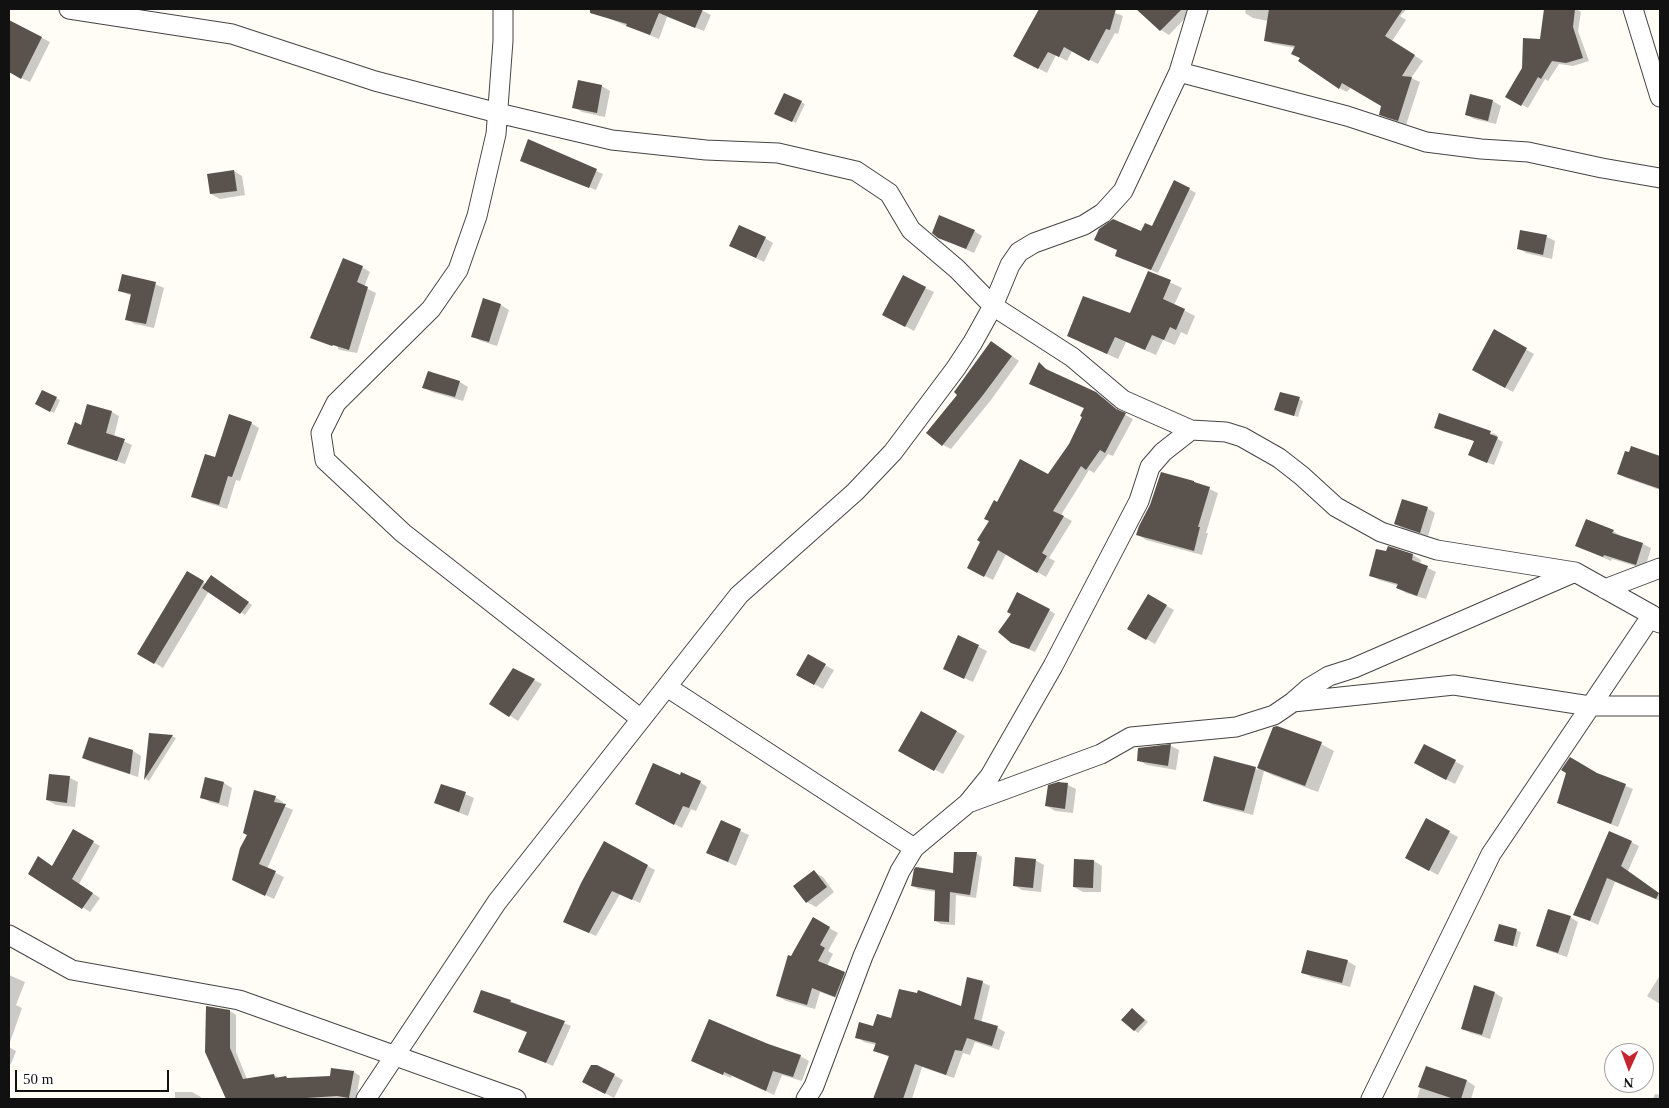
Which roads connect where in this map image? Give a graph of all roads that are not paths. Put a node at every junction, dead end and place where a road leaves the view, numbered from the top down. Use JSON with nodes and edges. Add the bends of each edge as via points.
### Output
{"nodes":[{"id":1,"x":69,"y":9,"type":"edge"},
{"id":2,"x":503,"y":9,"type":"edge"},
{"id":3,"x":1198,"y":9,"type":"edge"},
{"id":4,"x":1633,"y":9,"type":"edge"},
{"id":5,"x":1179,"y":72,"type":"junction"},
{"id":6,"x":1660,"y":97,"type":"edge"},
{"id":7,"x":498,"y":113,"type":"junction"},
{"id":8,"x":1660,"y":178,"type":"edge"},
{"id":9,"x":993,"y":306,"type":"junction"},
{"id":10,"x":1191,"y":430,"type":"junction"},
{"id":11,"x":1660,"y":568,"type":"edge"},
{"id":12,"x":1575,"y":572,"type":"junction"},
{"id":13,"x":1605,"y":589,"type":"junction"},
{"id":14,"x":1656,"y":619,"type":"edge"},
{"id":15,"x":667,"y":686,"type":"junction"},
{"id":16,"x":1293,"y":702,"type":"junction"},
{"id":17,"x":1590,"y":706,"type":"junction"},
{"id":18,"x":1660,"y":706,"type":"edge"},
{"id":19,"x":641,"y":719,"type":"junction"},
{"id":20,"x":968,"y":803,"type":"junction"},
{"id":21,"x":914,"y":848,"type":"junction"},
{"id":22,"x":9,"y":935,"type":"edge"},
{"id":23,"x":395,"y":1056,"type":"junction"},
{"id":24,"x":366,"y":1099,"type":"edge"},
{"id":25,"x":516,"y":1099,"type":"edge"},
{"id":26,"x":806,"y":1099,"type":"edge"},
{"id":27,"x":1371,"y":1099,"type":"edge"}],
"edges":[{"from":1,"to":7,"type":"street","via":[[232,34],[375,81]]},
{"from":2,"to":7,"type":"street","via":[[504,41]]},
{"from":3,"to":5,"type":"street"},
{"from":4,"to":6,"type":"street"},
{"from":5,"to":8,"type":"street","via":[[1348,116],[1426,142],[1528,152]]},
{"from":5,"to":9,"type":"street","via":[[1122,191],[1103,213],[1084,225],[1034,243],[1019,252]]},
{"from":7,"to":9,"type":"street","via":[[612,140],[706,150],[778,153],[856,171],[889,193],[912,230]]},
{"from":7,"to":19,"type":"street","via":[[478,216],[458,270],[431,309],[336,403],[321,433],[325,460],[403,533]]},
{"from":9,"to":10,"type":"street","via":[[1072,357],[1123,400]]},
{"from":9,"to":15,"type":"street","via":[[956,368],[893,452],[855,492],[739,595]]},
{"from":10,"to":12,"type":"street","via":[[1226,432],[1242,437],[1279,458],[1336,507],[1381,532],[1437,550]]},
{"from":10,"to":20,"type":"street","via":[[1150,467],[1139,501],[1054,666],[990,776]]},
{"from":11,"to":13,"type":"street"},
{"from":12,"to":13,"type":"street"},
{"from":12,"to":16,"type":"street","via":[[1329,676]]},
{"from":13,"to":14,"type":"street"},
{"from":14,"to":17,"type":"street"},
{"from":15,"to":19,"type":"street"},
{"from":15,"to":21,"type":"street"},
{"from":16,"to":17,"type":"street","via":[[1454,685]]},
{"from":16,"to":20,"type":"street","via":[[1274,714],[1236,727],[1131,738],[1102,754]]},
{"from":17,"to":18,"type":"street"},
{"from":17,"to":27,"type":"street","via":[[1491,854]]},
{"from":19,"to":23,"type":"street","via":[[497,902]]},
{"from":20,"to":21,"type":"street"},
{"from":21,"to":26,"type":"street","via":[[900,871],[863,956],[814,1086]]},
{"from":22,"to":23,"type":"street","via":[[72,970],[239,1000]]},
{"from":23,"to":24,"type":"street"},
{"from":23,"to":25,"type":"street"}]}
